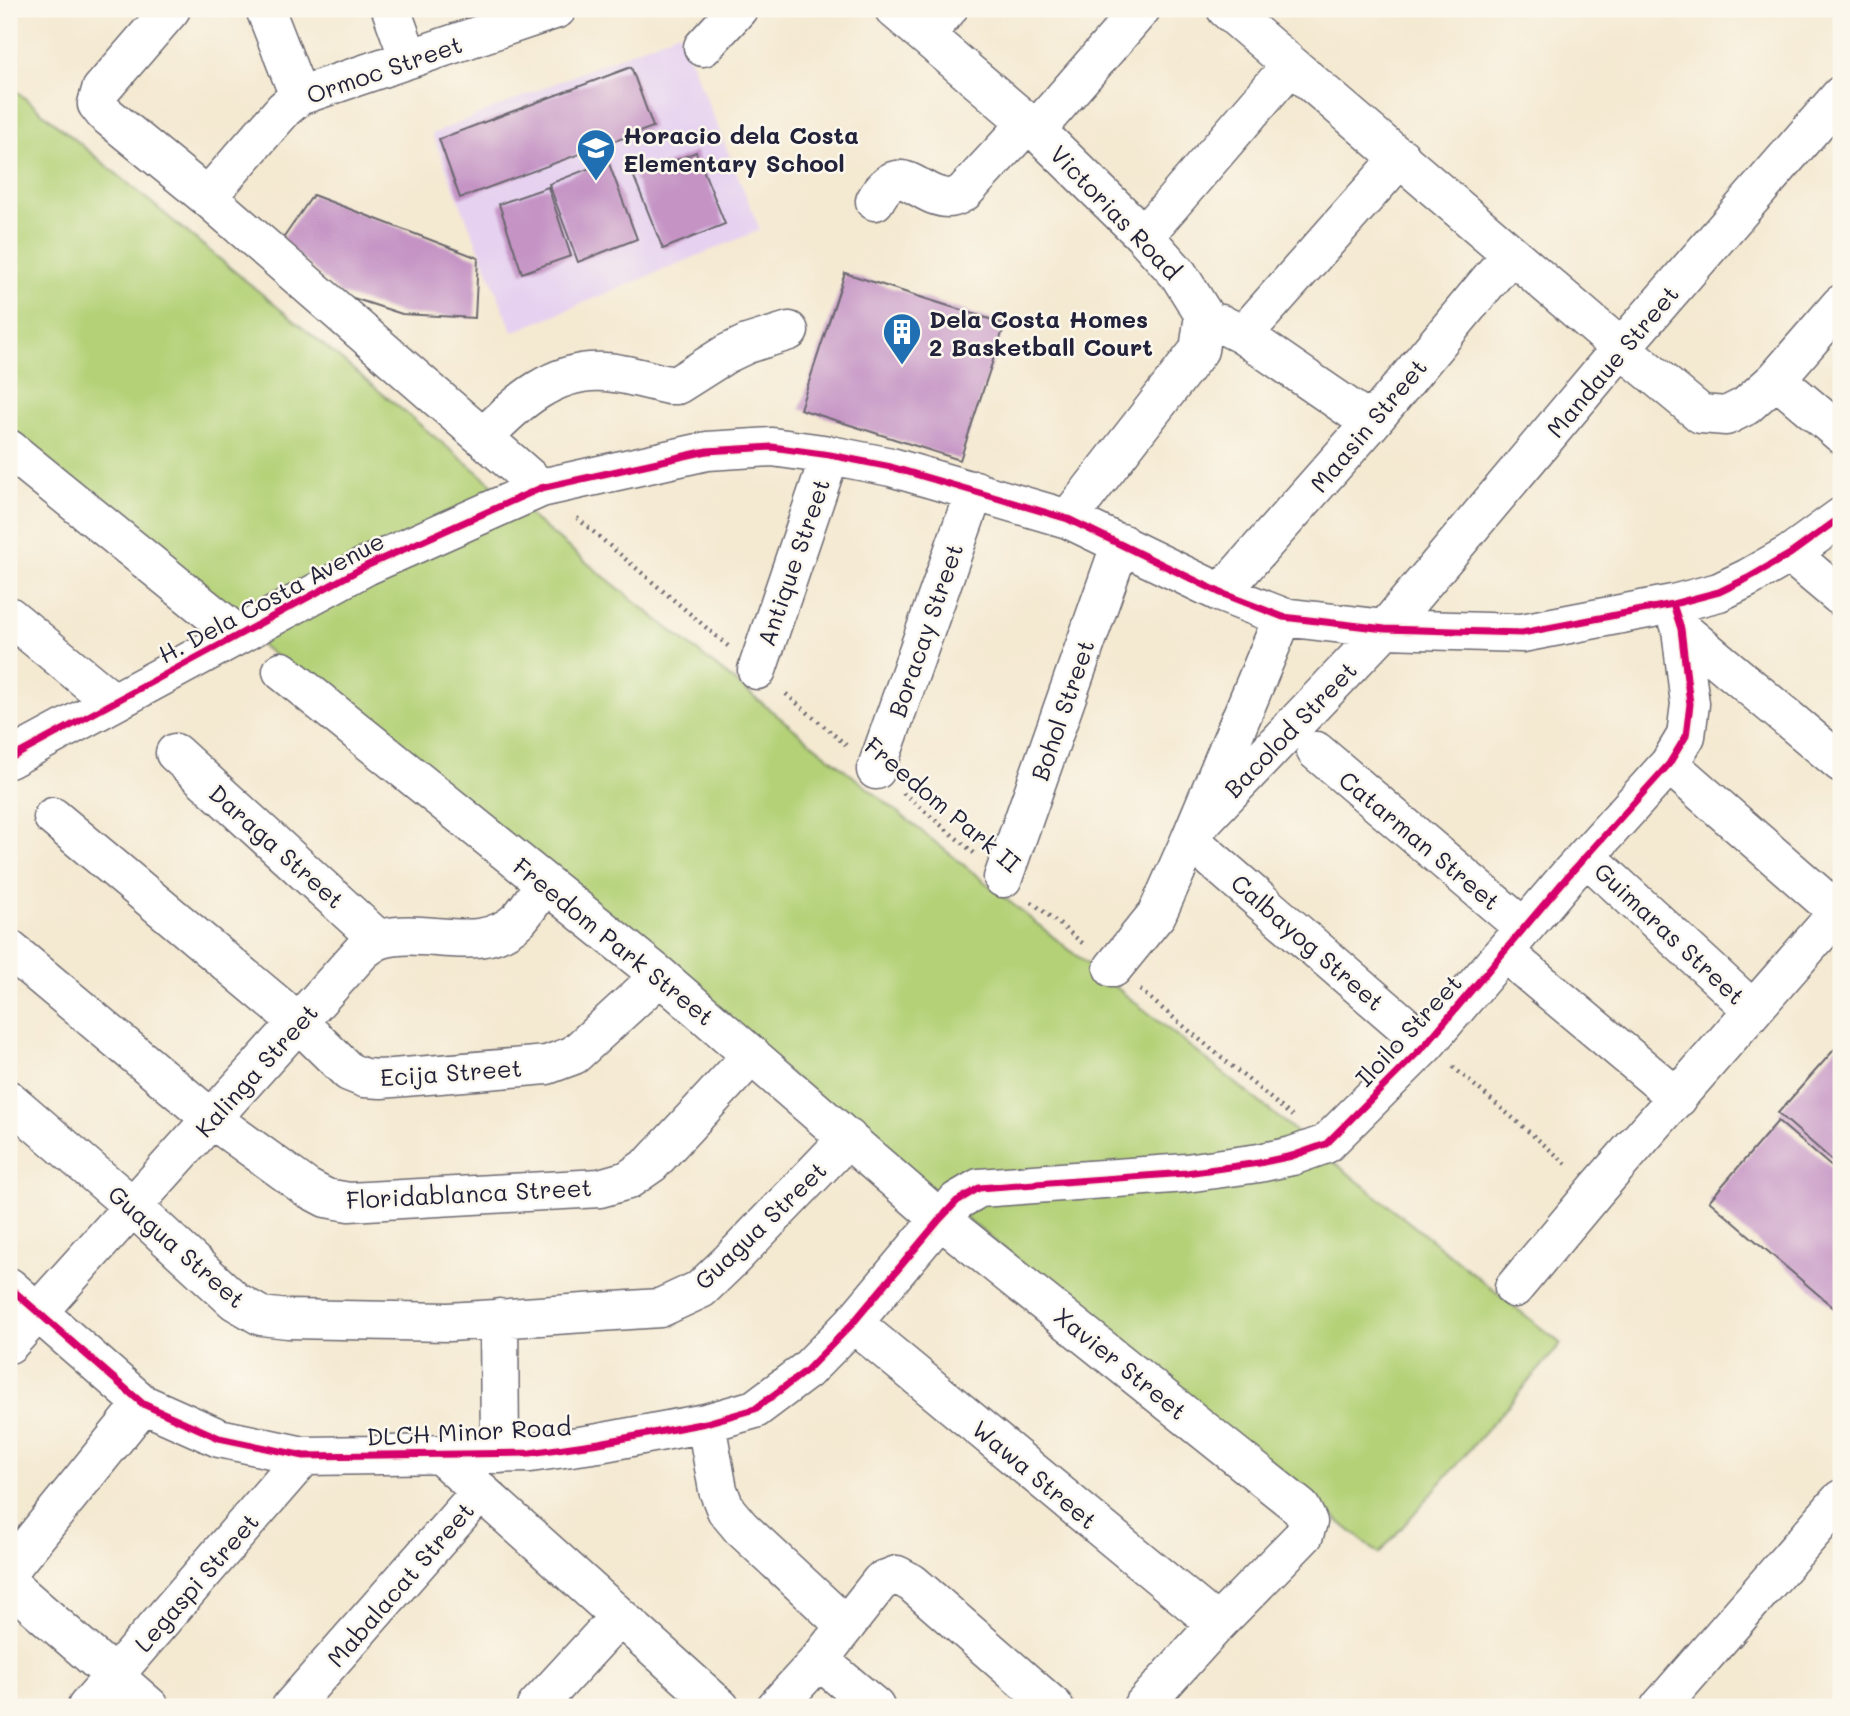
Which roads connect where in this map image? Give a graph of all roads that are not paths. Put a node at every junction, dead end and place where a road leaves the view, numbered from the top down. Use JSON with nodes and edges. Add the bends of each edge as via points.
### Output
{"nodes":[{"id":1,"x":172,"y":9,"type":"edge"},
{"id":2,"x":265,"y":9,"type":"edge"},
{"id":3,"x":391,"y":9,"type":"edge"},
{"id":4,"x":738,"y":9,"type":"edge"},
{"id":5,"x":894,"y":9,"type":"edge"},
{"id":6,"x":1141,"y":9,"type":"edge"},
{"id":7,"x":1226,"y":9,"type":"edge"},
{"id":8,"x":535,"y":13,"type":"edge"},
{"id":9,"x":936,"y":22,"type":"edge"},
{"id":10,"x":703,"y":47,"type":"dead end"},
{"id":11,"x":409,"y":59,"type":"junction"},
{"id":12,"x":1291,"y":65,"type":"junction"},
{"id":13,"x":1841,"y":95,"type":"edge"},
{"id":14,"x":299,"y":96,"type":"junction"},
{"id":15,"x":1032,"y":127,"type":"junction"},
{"id":16,"x":1401,"y":157,"type":"junction"},
{"id":17,"x":206,"y":197,"type":"junction"},
{"id":18,"x":875,"y":201,"type":"dead end"},
{"id":19,"x":1144,"y":236,"type":"junction"},
{"id":20,"x":1511,"y":254,"type":"junction"},
{"id":21,"x":1841,"y":304,"type":"edge"},
{"id":22,"x":1204,"y":315,"type":"junction"},
{"id":23,"x":789,"y":331,"type":"dead end"},
{"id":24,"x":1243,"y":335,"type":"junction"},
{"id":25,"x":1621,"y":348,"type":"junction"},
{"id":26,"x":1776,"y":379,"type":"junction"},
{"id":27,"x":1371,"y":423,"type":"junction"},
{"id":28,"x":1841,"y":434,"type":"edge"},
{"id":29,"x":484,"y":437,"type":"junction"},
{"id":30,"x":9,"y":449,"type":"edge"},
{"id":31,"x":830,"y":455,"type":"junction"},
{"id":32,"x":541,"y":488,"type":"junction"},
{"id":33,"x":975,"y":490,"type":"junction"},
{"id":34,"x":1841,"y":517,"type":"edge"},
{"id":35,"x":1068,"y":519,"type":"junction"},
{"id":36,"x":1121,"y":543,"type":"junction"},
{"id":37,"x":1790,"y":554,"type":"junction"},
{"id":38,"x":1221,"y":593,"type":"junction"},
{"id":39,"x":1841,"y":597,"type":"edge"},
{"id":40,"x":9,"y":616,"type":"edge"},
{"id":41,"x":1677,"y":616,"type":"junction"},
{"id":42,"x":1283,"y":617,"type":"junction"},
{"id":43,"x":1385,"y":629,"type":"junction"},
{"id":44,"x":238,"y":635,"type":"junction"},
{"id":45,"x":757,"y":670,"type":"road end"},
{"id":46,"x":282,"y":671,"type":"dead end"},
{"id":47,"x":113,"y":702,"type":"junction"},
{"id":48,"x":1316,"y":751,"type":"dead end"},
{"id":49,"x":174,"y":753,"type":"dead end"},
{"id":50,"x":9,"y":759,"type":"edge"},
{"id":51,"x":1841,"y":763,"type":"edge"},
{"id":52,"x":1669,"y":764,"type":"junction"},
{"id":53,"x":876,"y":770,"type":"road end"},
{"id":54,"x":53,"y":817,"type":"dead end"},
{"id":55,"x":1192,"y":835,"type":"junction"},
{"id":56,"x":1586,"y":856,"type":"junction"},
{"id":57,"x":1003,"y":878,"type":"road end"},
{"id":58,"x":545,"y":884,"type":"junction"},
{"id":59,"x":1840,"y":910,"type":"edge"},
{"id":60,"x":379,"y":940,"type":"junction"},
{"id":61,"x":1514,"y":941,"type":"junction"},
{"id":62,"x":9,"y":949,"type":"edge"},
{"id":63,"x":1114,"y":968,"type":"road end"},
{"id":64,"x":660,"y":976,"type":"junction"},
{"id":65,"x":1753,"y":1010,"type":"junction"},
{"id":66,"x":299,"y":1023,"type":"junction"},
{"id":67,"x":1426,"y":1044,"type":"junction"},
{"id":68,"x":752,"y":1055,"type":"junction"},
{"id":69,"x":1678,"y":1098,"type":"junction"},
{"id":70,"x":9,"y":1100,"type":"edge"},
{"id":71,"x":213,"y":1120,"type":"junction"},
{"id":72,"x":848,"y":1138,"type":"junction"},
{"id":73,"x":131,"y":1205,"type":"junction"},
{"id":74,"x":940,"y":1219,"type":"junction"},
{"id":75,"x":9,"y":1287,"type":"edge"},
{"id":76,"x":1514,"y":1288,"type":"dead end"},
{"id":77,"x":36,"y":1313,"type":"junction"},
{"id":78,"x":499,"y":1318,"type":"junction"},
{"id":79,"x":853,"y":1323,"type":"junction"},
{"id":80,"x":9,"y":1344,"type":"edge"},
{"id":81,"x":142,"y":1404,"type":"junction"},
{"id":82,"x":706,"y":1423,"type":"junction"},
{"id":83,"x":515,"y":1453,"type":"junction"},
{"id":84,"x":440,"y":1455,"type":"junction"},
{"id":85,"x":304,"y":1456,"type":"junction"},
{"id":86,"x":1841,"y":1499,"type":"edge"},
{"id":87,"x":494,"y":1503,"type":"junction"},
{"id":88,"x":9,"y":1570,"type":"edge"},
{"id":89,"x":9,"y":1584,"type":"edge"},
{"id":90,"x":619,"y":1617,"type":"junction"},
{"id":91,"x":1217,"y":1624,"type":"junction"},
{"id":92,"x":846,"y":1626,"type":"junction"},
{"id":93,"x":819,"y":1660,"type":"junction"},
{"id":94,"x":116,"y":1676,"type":"junction"},
{"id":95,"x":87,"y":1707,"type":"edge"},
{"id":96,"x":150,"y":1707,"type":"edge"},
{"id":97,"x":291,"y":1707,"type":"edge"},
{"id":98,"x":536,"y":1707,"type":"edge"},
{"id":99,"x":720,"y":1707,"type":"edge"},
{"id":100,"x":776,"y":1707,"type":"edge"},
{"id":101,"x":875,"y":1707,"type":"edge"},
{"id":102,"x":1054,"y":1707,"type":"edge"},
{"id":103,"x":1142,"y":1707,"type":"edge"},
{"id":104,"x":1660,"y":1707,"type":"edge"}],
"edges":[{"from":1,"to":17,"type":"street","via":[[101,90],[97,104]]},
{"from":2,"to":14,"type":"street"},
{"from":3,"to":11,"type":"street"},
{"from":4,"to":10,"type":"street"},
{"from":5,"to":9,"type":"street","name":"Victorias Road"},
{"from":6,"to":15,"type":"street"},
{"from":7,"to":12,"type":"street"},
{"from":8,"to":11,"type":"street","name":"Ormoc Street"},
{"from":9,"to":15,"type":"street","name":"Victorias Road"},
{"from":11,"to":14,"type":"street","name":"Ormoc Street"},
{"from":12,"to":16,"type":"street"},
{"from":12,"to":19,"type":"street"},
{"from":13,"to":25,"type":"street","name":"Mandaue Street"},
{"from":14,"to":17,"type":"street","name":"Ormoc Street"},
{"from":15,"to":18,"type":"street","via":[[953,199],[909,181],[893,180]]},
{"from":15,"to":19,"type":"street","name":"Victorias Road"},
{"from":16,"to":20,"type":"street"},
{"from":16,"to":24,"type":"street"},
{"from":17,"to":29,"type":"street"},
{"from":19,"to":22,"type":"street","name":"Victorias Road","via":[[1179,275]]},
{"from":20,"to":25,"type":"street"},
{"from":20,"to":27,"type":"street","name":"Maasin Street"},
{"from":21,"to":26,"type":"street"},
{"from":22,"to":24,"type":"street"},
{"from":22,"to":35,"type":"street","via":[[1199,350]]},
{"from":23,"to":29,"type":"street","via":[[726,354],[677,385],[607,372],[561,378],[533,392]]},
{"from":24,"to":27,"type":"street"},
{"from":25,"to":26,"type":"street","via":[[1701,414],[1726,416],[1746,406]]},
{"from":25,"to":43,"type":"street","name":"Mandaue Street"},
{"from":26,"to":28,"type":"street"},
{"from":27,"to":38,"type":"street","name":"Maasin Street"},
{"from":29,"to":32,"type":"street"},
{"from":30,"to":44,"type":"street"},
{"from":31,"to":32,"type":"street","name":"H. Dela Costa Avenue","via":[[772,447],[707,452]]},
{"from":31,"to":33,"type":"street","name":"H. Dela Costa Avenue"},
{"from":31,"to":45,"type":"street","name":"Antique Street"},
{"from":32,"to":44,"type":"street","name":"H. Dela Costa Avenue","via":[[366,566]]},
{"from":33,"to":35,"type":"street","name":"H. Dela Costa Avenue"},
{"from":33,"to":53,"type":"street","name":"Boracay Street"},
{"from":34,"to":37,"type":"street","name":"H. Dela Costa Avenue"},
{"from":35,"to":36,"type":"street","name":"H. Dela Costa Avenue"},
{"from":36,"to":38,"type":"street","name":"H. Dela Costa Avenue"},
{"from":36,"to":57,"type":"street","name":"Bohol Street"},
{"from":37,"to":39,"type":"street"},
{"from":37,"to":41,"type":"street","name":"H. Dela Costa Avenue"},
{"from":38,"to":42,"type":"street","name":"H. Dela Costa Avenue"},
{"from":40,"to":47,"type":"street"},
{"from":41,"to":43,"type":"street","name":"H. Dela Costa Avenue","via":[[1522,633]]},
{"from":41,"to":51,"type":"street"},
{"from":41,"to":52,"type":"street","name":"Iloilo Street","via":[[1690,704],[1686,736]]},
{"from":42,"to":43,"type":"street","name":"H. Dela Costa Avenue"},
{"from":42,"to":55,"type":"street","name":"Bacolod Street"},
{"from":43,"to":55,"type":"street","name":"Bacolod Street"},
{"from":44,"to":47,"type":"street","name":"H. Dela Costa Avenue"},
{"from":46,"to":58,"type":"street","name":"Freedom Park Street"},
{"from":47,"to":50,"type":"street","name":"H. Dela Costa Avenue"},
{"from":48,"to":61,"type":"street","name":"Catarman Street"},
{"from":49,"to":60,"type":"street","name":"Daraga Street"},
{"from":52,"to":56,"type":"street","name":"Iloilo Street"},
{"from":52,"to":59,"type":"street"},
{"from":54,"to":66,"type":"street","name":"Ecija Street"},
{"from":55,"to":63,"type":"street","name":"Bacolod Street","via":[[1157,914]]},
{"from":55,"to":67,"type":"street","name":"Calbayog Street"},
{"from":56,"to":61,"type":"street","name":"Iloilo Street"},
{"from":56,"to":65,"type":"street","name":"Guimaras Street"},
{"from":58,"to":60,"type":"street","via":[[517,920],[488,937]]},
{"from":58,"to":64,"type":"street","name":"Freedom Park Street"},
{"from":59,"to":65,"type":"street"},
{"from":60,"to":66,"type":"street","name":"Kalinga Street","via":[[363,950]]},
{"from":61,"to":67,"type":"street","name":"Iloilo Street"},
{"from":61,"to":69,"type":"street","name":"Catarman Street"},
{"from":62,"to":71,"type":"street","name":"Floridablanca Street"},
{"from":64,"to":66,"type":"street","name":"Ecija Street","via":[[574,1055],[547,1065],[364,1078],[349,1072]]},
{"from":64,"to":68,"type":"street","name":"Freedom Park Street"},
{"from":65,"to":69,"type":"street"},
{"from":66,"to":71,"type":"street","name":"Kalinga Street"},
{"from":67,"to":74,"type":"street","name":"Iloilo Street","via":[[1326,1144],[1235,1167],[979,1188],[957,1201]]},
{"from":68,"to":71,"type":"street","name":"Floridablanca Street","via":[[651,1164],[628,1180],[600,1188],[349,1202],[307,1188]]},
{"from":68,"to":72,"type":"street","name":"Freedom Park Street"},
{"from":69,"to":76,"type":"street"},
{"from":70,"to":73,"type":"street","name":"Guagua Street"},
{"from":71,"to":73,"type":"street","name":"Kalinga Street"},
{"from":72,"to":74,"type":"street","name":"Freedom Park Street"},
{"from":72,"to":78,"type":"street","name":"Guagua Street","via":[[701,1289],[660,1308]]},
{"from":73,"to":77,"type":"street","name":"Kalinga Street"},
{"from":73,"to":78,"type":"street","name":"Guagua Street","via":[[235,1301],[261,1316],[449,1322]]},
{"from":74,"to":79,"type":"street","name":"DLCH Minor Road"},
{"from":74,"to":91,"type":"street","name":"Xavier Street","via":[[1301,1508],[1308,1522],[1304,1535]]},
{"from":75,"to":77,"type":"street","name":"DLCH Minor Road"},
{"from":77,"to":80,"type":"street","name":"Kalinga Street"},
{"from":77,"to":81,"type":"street","name":"DLCH Minor Road"},
{"from":78,"to":83,"type":"street"},
{"from":79,"to":82,"type":"street","name":"DLCH Minor Road","via":[[807,1370],[755,1409]]},
{"from":79,"to":91,"type":"street","name":"Wawa Street"},
{"from":81,"to":85,"type":"street","name":"DLCH Minor Road","via":[[219,1438]]},
{"from":81,"to":88,"type":"street"},
{"from":82,"to":83,"type":"street","name":"DLCH Minor Road"},
{"from":82,"to":92,"type":"street","via":[[726,1510]]},
{"from":83,"to":84,"type":"street","name":"DLCH Minor Road"},
{"from":83,"to":87,"type":"street"},
{"from":84,"to":85,"type":"street","name":"DLCH Minor Road"},
{"from":84,"to":87,"type":"street"},
{"from":85,"to":94,"type":"street","name":"Legaspi Street"},
{"from":86,"to":104,"type":"street"},
{"from":87,"to":90,"type":"street"},
{"from":87,"to":97,"type":"street","name":"Mabalacat Street"},
{"from":89,"to":94,"type":"street"},
{"from":90,"to":98,"type":"street"},
{"from":90,"to":99,"type":"street"},
{"from":91,"to":103,"type":"street"},
{"from":92,"to":93,"type":"street"},
{"from":92,"to":102,"type":"street","via":[[881,1581],[897,1575],[912,1583]]},
{"from":93,"to":100,"type":"street"},
{"from":93,"to":101,"type":"street"},
{"from":94,"to":95,"type":"street","name":"Legaspi Street"},
{"from":94,"to":96,"type":"street"}]}
